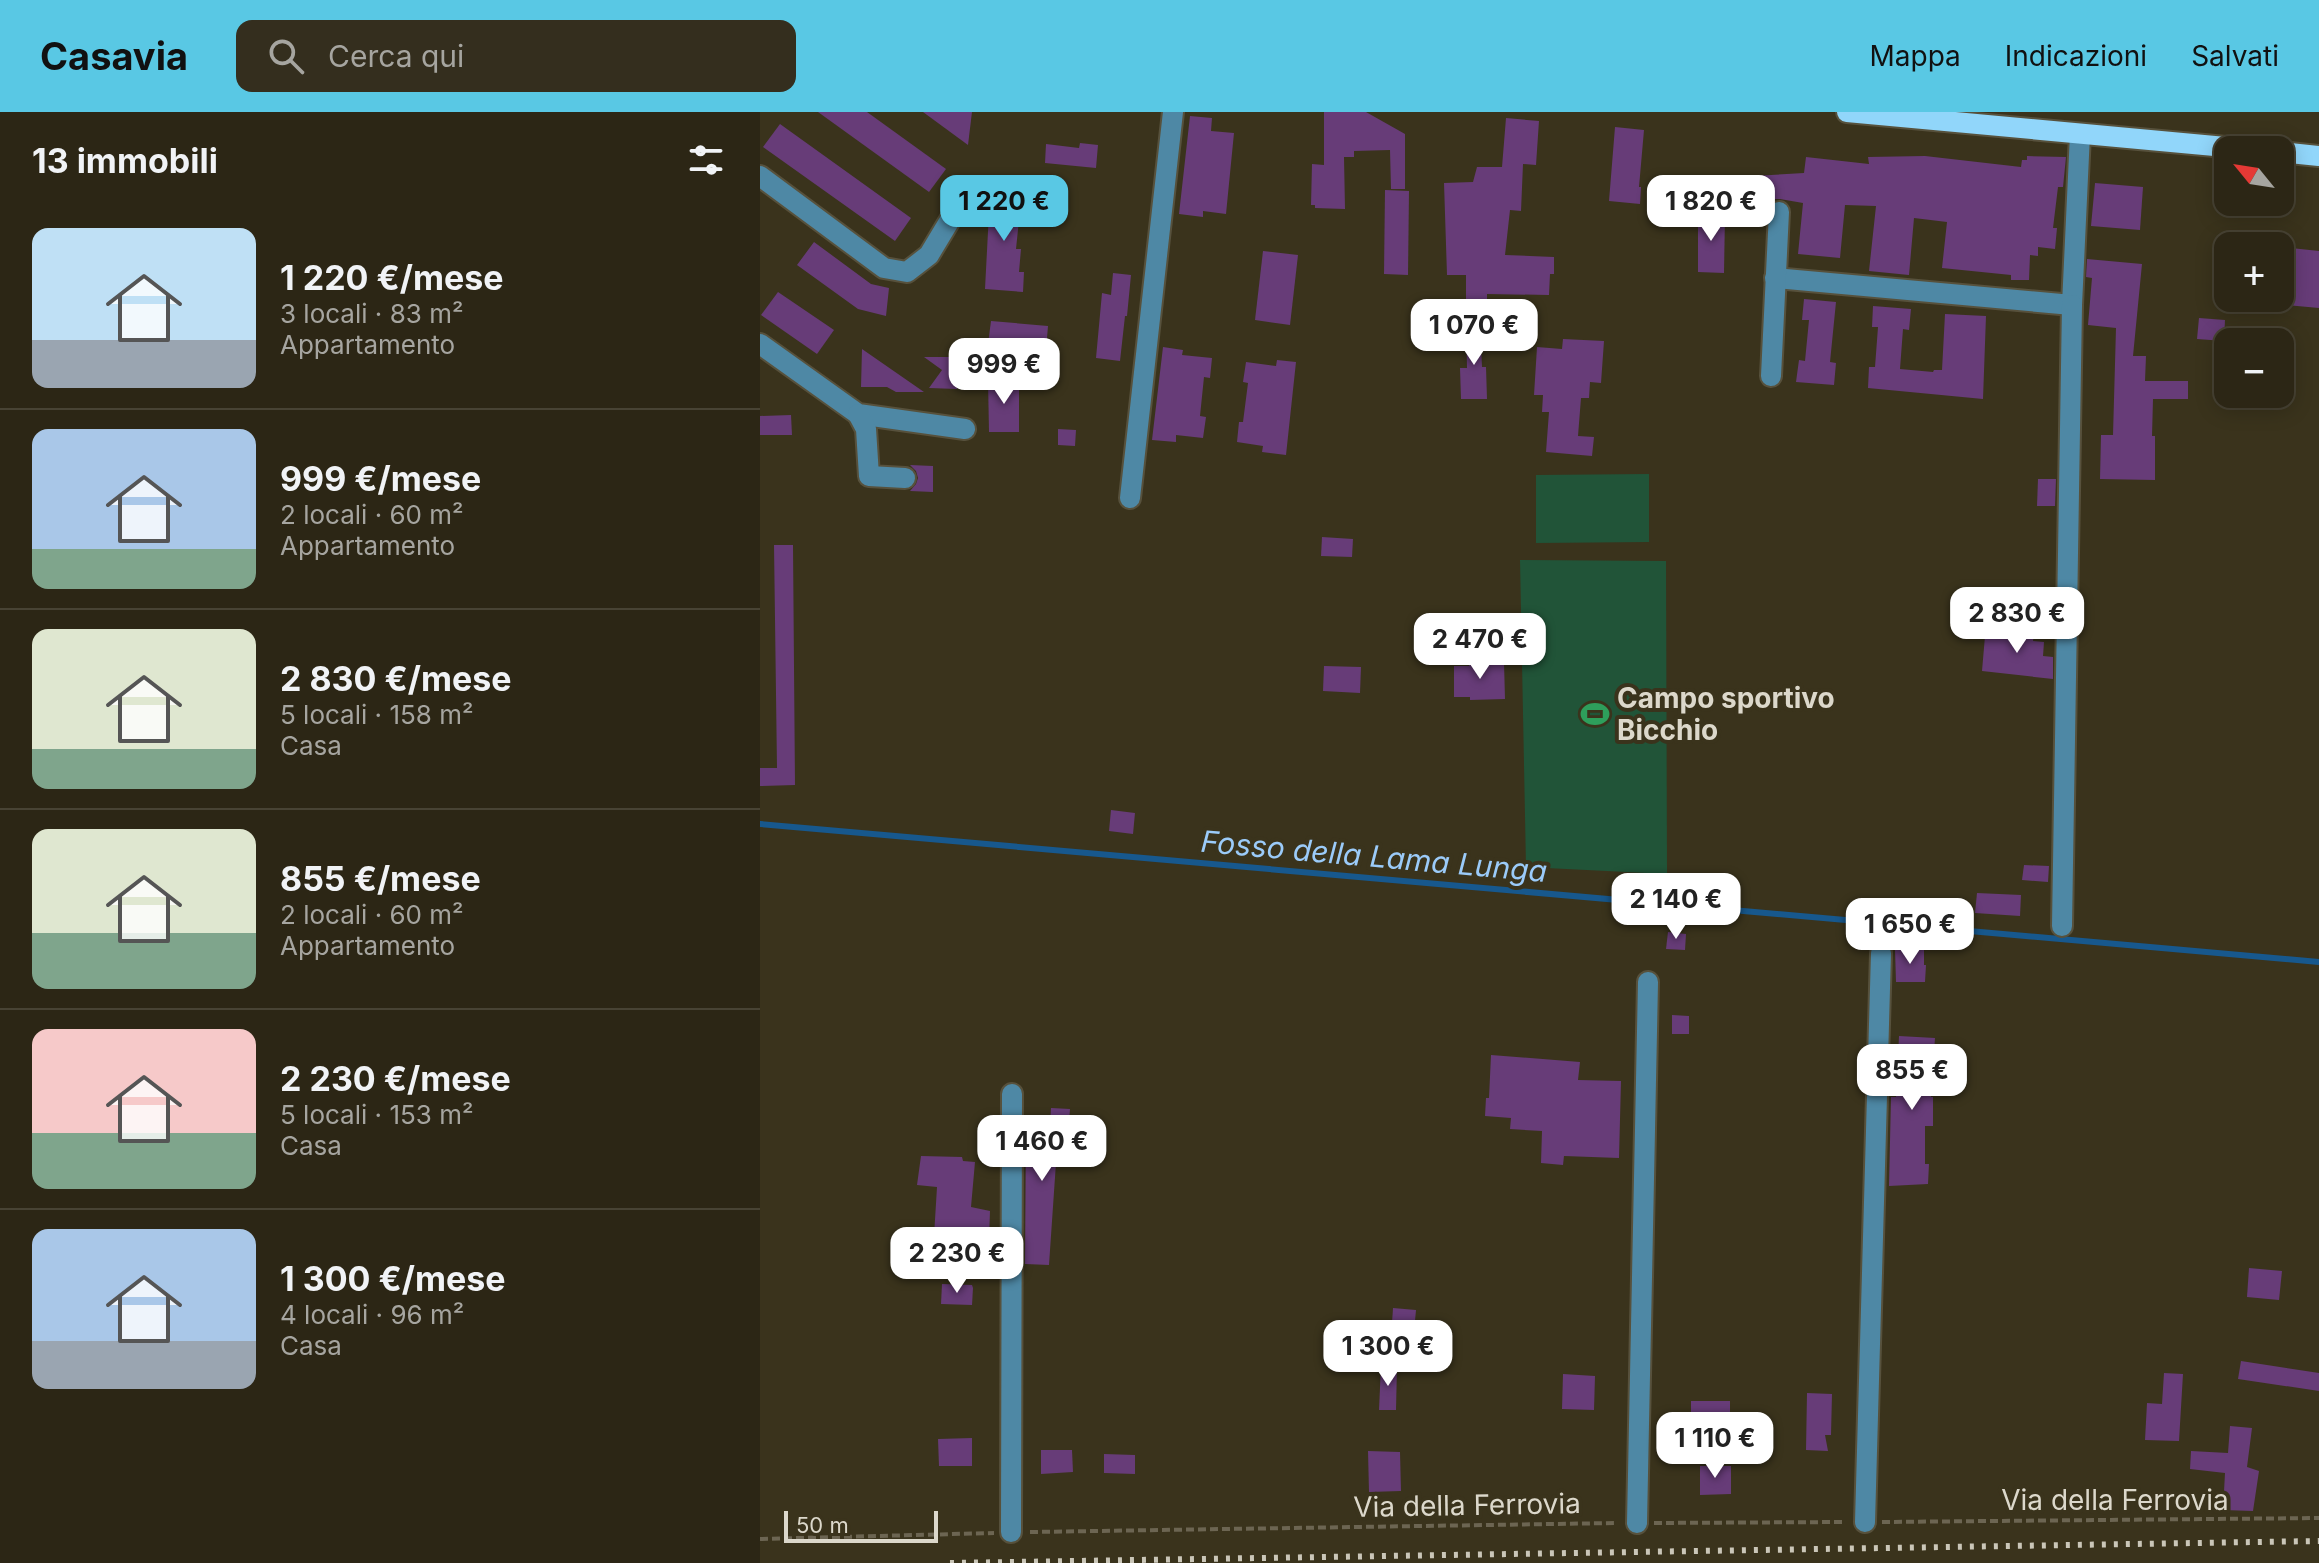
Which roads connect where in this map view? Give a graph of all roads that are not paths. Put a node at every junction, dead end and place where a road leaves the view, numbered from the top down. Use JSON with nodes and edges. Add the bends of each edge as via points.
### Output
{"nodes":[{"id":1,"x":1173,"y":112,"type":"edge"},
{"id":2,"x":1847,"y":112,"type":"edge"},
{"id":3,"x":2080,"y":134,"type":"junction"},
{"id":4,"x":2214,"y":146,"type":"edge"},
{"id":5,"x":2294,"y":153,"type":"edge"},
{"id":6,"x":2319,"y":156,"type":"edge"},
{"id":7,"x":760,"y":176,"type":"edge"},
{"id":8,"x":962,"y":200,"type":"dead end"},
{"id":9,"x":1779,"y":212,"type":"dead end"},
{"id":10,"x":1775,"y":278,"type":"junction"},
{"id":11,"x":2072,"y":305,"type":"junction"},
{"id":12,"x":760,"y":344,"type":"edge"},
{"id":13,"x":1771,"y":376,"type":"dead end"},
{"id":14,"x":858,"y":414,"type":"junction"},
{"id":15,"x":965,"y":429,"type":"dead end"},
{"id":16,"x":905,"y":478,"type":"dead end"},
{"id":17,"x":1130,"y":498,"type":"dead end"},
{"id":18,"x":2062,"y":926,"type":"dead end"},
{"id":19,"x":1881,"y":953,"type":"dead end"},
{"id":20,"x":1648,"y":982,"type":"dead end"},
{"id":21,"x":1012,"y":1094,"type":"dead end"},
{"id":22,"x":1865,"y":1522,"type":"road end"},
{"id":23,"x":1637,"y":1523,"type":"road end"},
{"id":24,"x":1011,"y":1532,"type":"road end"}],
"edges":[{"from":1,"to":17,"type":"street"},
{"from":2,"to":3,"type":"main road"},
{"from":3,"to":4,"type":"main road"},
{"from":3,"to":11,"type":"street"},
{"from":5,"to":6,"type":"main road"},
{"from":7,"to":8,"type":"street","via":[[884,268],[907,272],[929,255]]},
{"from":9,"to":10,"type":"street"},
{"from":10,"to":11,"type":"street"},
{"from":10,"to":13,"type":"street"},
{"from":11,"to":18,"type":"street"},
{"from":12,"to":14,"type":"street"},
{"from":14,"to":15,"type":"street"},
{"from":14,"to":16,"type":"street","via":[[866,429],[869,476]]},
{"from":19,"to":22,"type":"street"},
{"from":20,"to":23,"type":"street"},
{"from":21,"to":24,"type":"street"}]}
